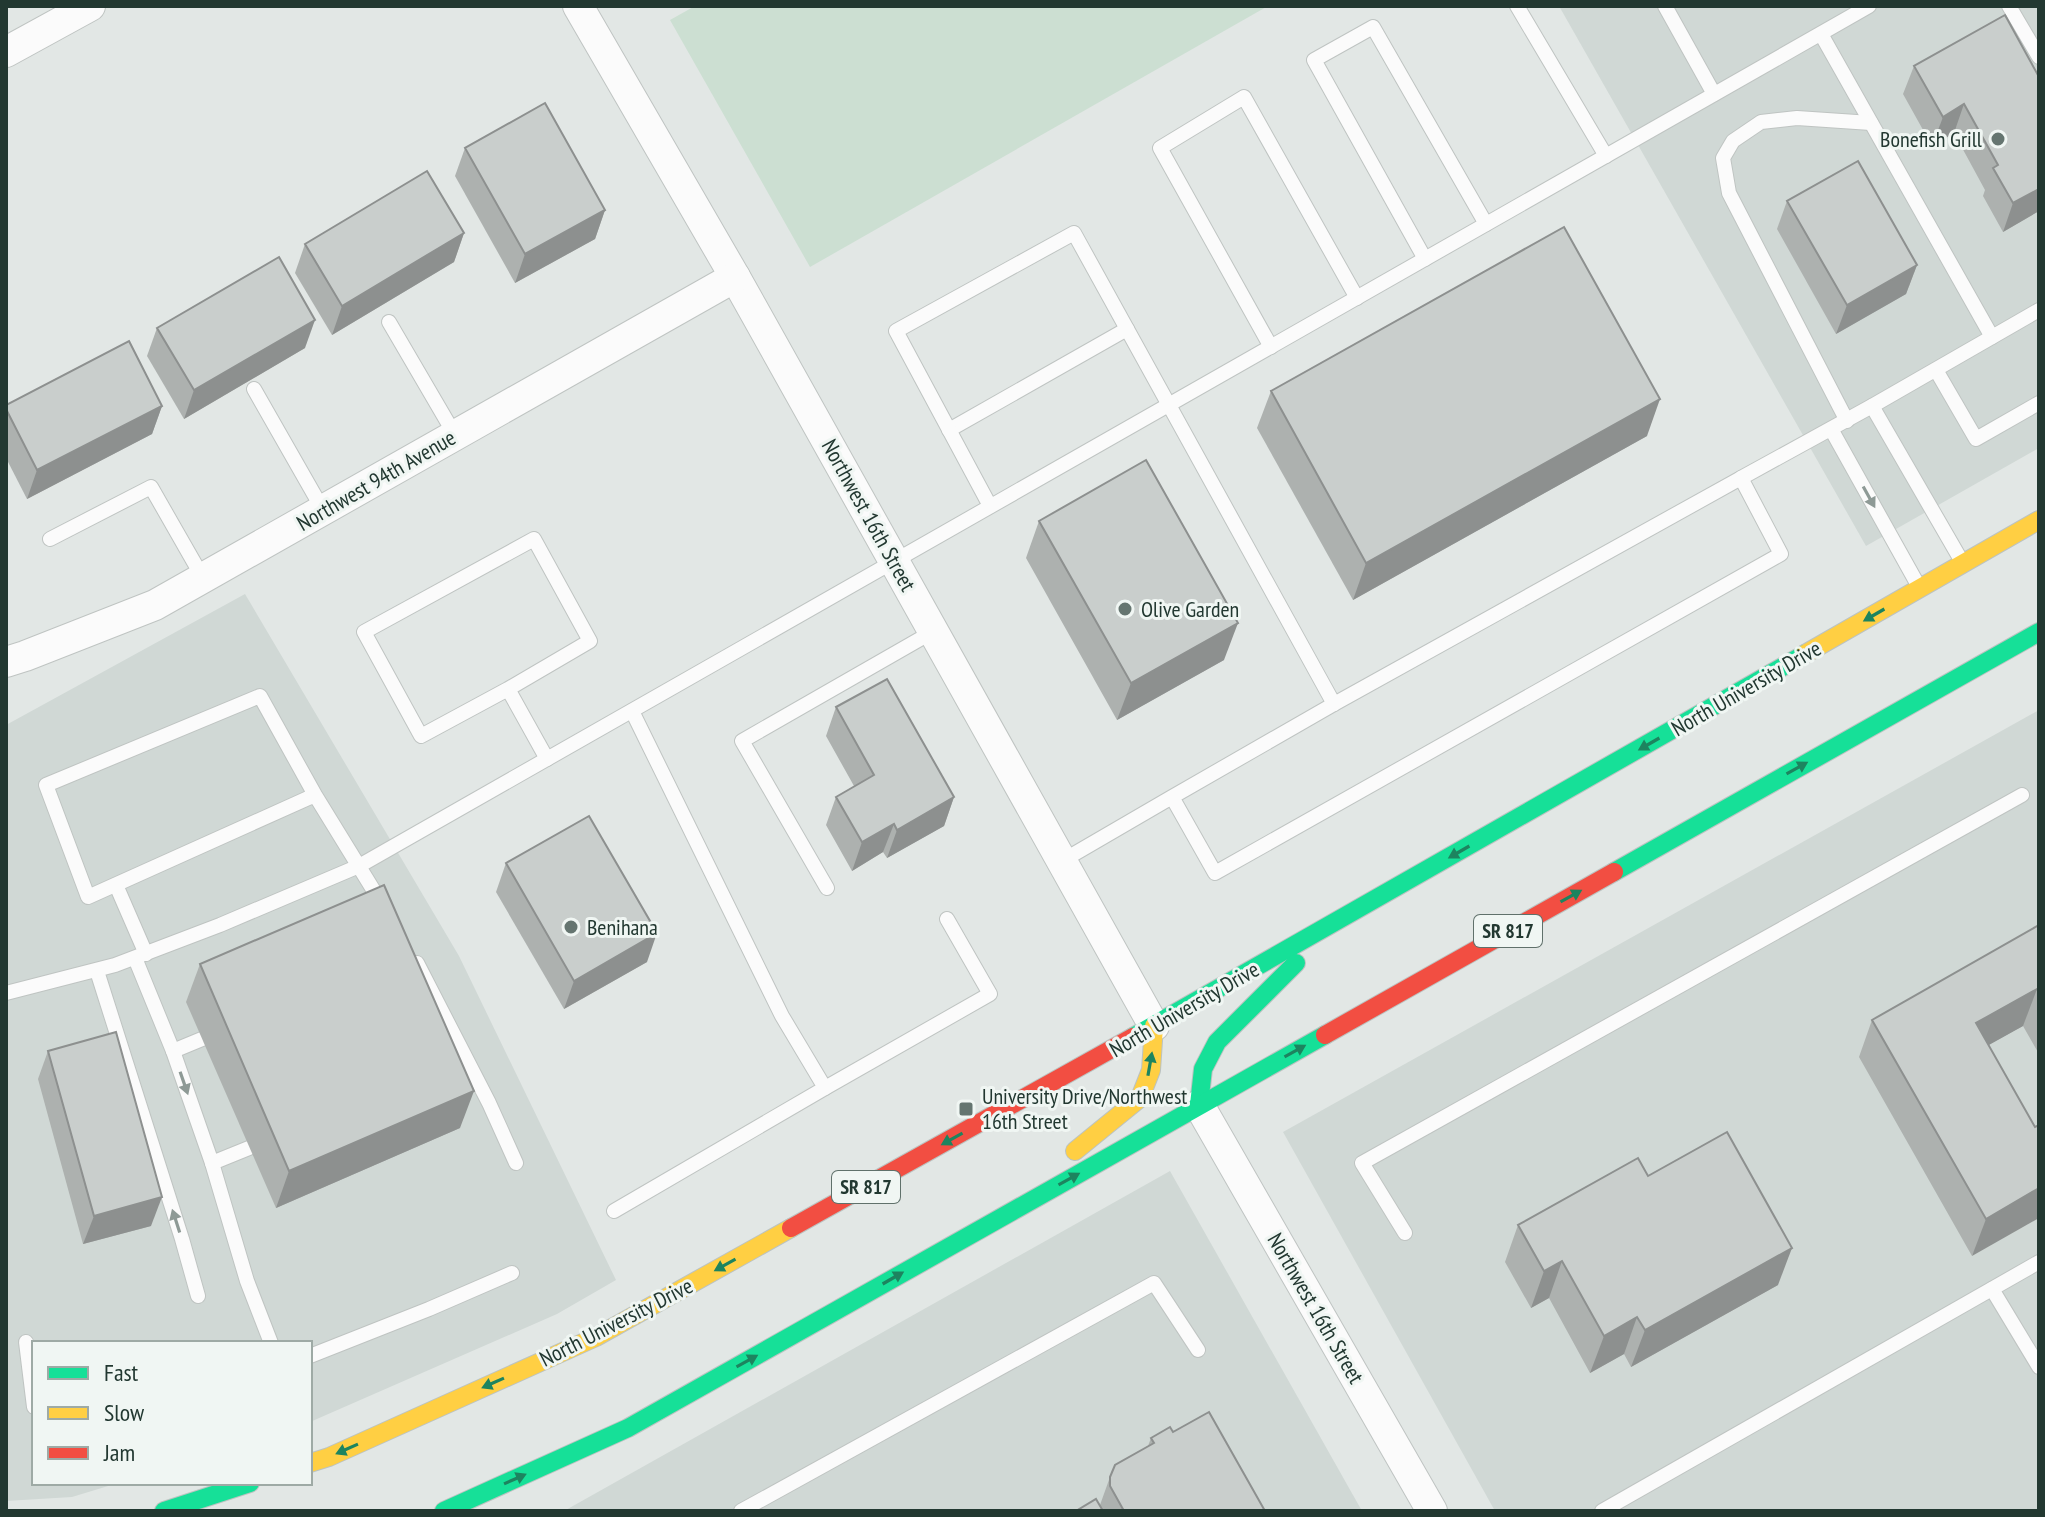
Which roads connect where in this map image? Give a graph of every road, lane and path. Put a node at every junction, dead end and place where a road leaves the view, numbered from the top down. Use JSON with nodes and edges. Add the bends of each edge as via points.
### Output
{"nodes":[{"id":1,"x":90,"y":6,"type":"edge"},
{"id":2,"x":578,"y":6,"type":"edge"},
{"id":3,"x":1517,"y":6,"type":"edge"},
{"id":4,"x":1665,"y":6,"type":"edge"},
{"id":5,"x":1869,"y":6,"type":"edge"},
{"id":6,"x":2009,"y":6,"type":"edge"},
{"id":7,"x":1821,"y":34,"type":"junction"},
{"id":8,"x":6,"y":52,"type":"edge"},
{"id":9,"x":2039,"y":57,"type":"edge"},
{"id":10,"x":1714,"y":94,"type":"junction"},
{"id":11,"x":1871,"y":123,"type":"junction"},
{"id":12,"x":1606,"y":156,"type":"junction"},
{"id":13,"x":1486,"y":224,"type":"junction"},
{"id":14,"x":1425,"y":259,"type":"junction"},
{"id":15,"x":735,"y":277,"type":"junction"},
{"id":16,"x":1357,"y":298,"type":"junction"},
{"id":17,"x":2039,"y":310,"type":"edge"},
{"id":18,"x":389,"y":322,"type":"dead end"},
{"id":19,"x":1127,"y":329,"type":"junction"},
{"id":20,"x":1992,"y":337,"type":"junction"},
{"id":21,"x":1271,"y":347,"type":"junction"},
{"id":22,"x":1936,"y":370,"type":"junction"},
{"id":23,"x":254,"y":389,"type":"dead end"},
{"id":24,"x":2039,"y":403,"type":"edge"},
{"id":25,"x":1169,"y":405,"type":"junction"},
{"id":26,"x":1872,"y":406,"type":"junction"},
{"id":27,"x":1847,"y":421,"type":"junction"},
{"id":28,"x":1831,"y":429,"type":"junction"},
{"id":29,"x":949,"y":430,"type":"junction"},
{"id":30,"x":455,"y":435,"type":"junction"},
{"id":31,"x":1741,"y":478,"type":"junction"},
{"id":32,"x":990,"y":506,"type":"junction"},
{"id":33,"x":323,"y":510,"type":"junction"},
{"id":34,"x":2039,"y":520,"type":"edge"},
{"id":35,"x":50,"y":539,"type":"dead end"},
{"id":36,"x":894,"y":561,"type":"junction"},
{"id":37,"x":1963,"y":564,"type":"junction"},
{"id":38,"x":203,"y":578,"type":"junction"},
{"id":39,"x":1920,"y":589,"type":"junction"},
{"id":40,"x":934,"y":631,"type":"junction"},
{"id":41,"x":2039,"y":632,"type":"edge"},
{"id":42,"x":6,"y":662,"type":"edge"},
{"id":43,"x":508,"y":689,"type":"junction"},
{"id":44,"x":1334,"y":704,"type":"junction"},
{"id":45,"x":632,"y":711,"type":"junction"},
{"id":46,"x":547,"y":759,"type":"junction"},
{"id":47,"x":315,"y":795,"type":"junction"},
{"id":48,"x":2022,"y":795,"type":"dead end"},
{"id":49,"x":1172,"y":797,"type":"junction"},
{"id":50,"x":1062,"y":861,"type":"junction"},
{"id":51,"x":359,"y":866,"type":"junction"},
{"id":52,"x":116,"y":885,"type":"junction"},
{"id":53,"x":827,"y":888,"type":"dead end"},
{"id":54,"x":389,"y":915,"type":"edge"},
{"id":55,"x":947,"y":919,"type":"dead end"},
{"id":56,"x":1337,"y":922,"type":"junction"},
{"id":57,"x":412,"y":954,"type":"edge"},
{"id":58,"x":140,"y":956,"type":"junction"},
{"id":59,"x":97,"y":971,"type":"junction"},
{"id":60,"x":6,"y":993,"type":"edge"},
{"id":61,"x":1154,"y":1026,"type":"junction"},
{"id":62,"x":202,"y":1039,"type":"dead end"},
{"id":63,"x":173,"y":1051,"type":"junction"},
{"id":64,"x":825,"y":1088,"type":"junction"},
{"id":65,"x":1199,"y":1105,"type":"junction"},
{"id":66,"x":249,"y":1148,"type":"dead end"},
{"id":67,"x":212,"y":1163,"type":"junction"},
{"id":68,"x":516,"y":1163,"type":"dead end"},
{"id":69,"x":614,"y":1211,"type":"dead end"},
{"id":70,"x":977,"y":1231,"type":"junction"},
{"id":71,"x":1405,"y":1233,"type":"dead end"},
{"id":72,"x":2039,"y":1262,"type":"edge"},
{"id":73,"x":512,"y":1273,"type":"dead end"},
{"id":74,"x":1992,"y":1289,"type":"junction"},
{"id":75,"x":198,"y":1296,"type":"dead end"},
{"id":76,"x":270,"y":1341,"type":"edge"},
{"id":77,"x":26,"y":1342,"type":"dead end"},
{"id":78,"x":1198,"y":1350,"type":"dead end"},
{"id":79,"x":312,"y":1355,"type":"edge"},
{"id":80,"x":2039,"y":1367,"type":"edge"},
{"id":81,"x":32,"y":1391,"type":"edge"},
{"id":82,"x":312,"y":1462,"type":"edge"},
{"id":83,"x":244,"y":1485,"type":"edge"},
{"id":84,"x":164,"y":1511,"type":"edge"},
{"id":85,"x":444,"y":1511,"type":"edge"},
{"id":86,"x":741,"y":1511,"type":"edge"},
{"id":87,"x":1432,"y":1511,"type":"edge"},
{"id":88,"x":1602,"y":1511,"type":"edge"}],
"edges":[{"from":1,"to":8,"type":"street"},
{"from":2,"to":15,"type":"street","name":"Northwest 16th Street"},
{"from":3,"to":12,"type":"lane"},
{"from":4,"to":10,"type":"lane"},
{"from":5,"to":7,"type":"lane"},
{"from":6,"to":9,"type":"lane"},
{"from":7,"to":10,"type":"lane"},
{"from":7,"to":11,"type":"lane"},
{"from":10,"to":12,"type":"lane"},
{"from":11,"to":20,"type":"lane"},
{"from":11,"to":27,"type":"lane","via":[[1797,118],[1761,122],[1733,141],[1723,158],[1729,193]]},
{"from":12,"to":13,"type":"lane"},
{"from":13,"to":14,"type":"lane"},
{"from":13,"to":14,"type":"lane","via":[[1373,27],[1314,60]]},
{"from":14,"to":16,"type":"lane"},
{"from":15,"to":30,"type":"street","name":"Northwest 94th Avenue"},
{"from":15,"to":36,"type":"street","name":"Northwest 16th Street"},
{"from":16,"to":21,"type":"lane"},
{"from":16,"to":21,"type":"lane","via":[[1244,97],[1160,148]]},
{"from":17,"to":20,"type":"lane"},
{"from":18,"to":30,"type":"lane"},
{"from":19,"to":25,"type":"lane"},
{"from":19,"to":29,"type":"lane"},
{"from":19,"to":29,"type":"lane","via":[[1074,233],[896,331]]},
{"from":20,"to":22,"type":"lane"},
{"from":21,"to":25,"type":"lane"},
{"from":22,"to":24,"type":"lane","via":[[1976,439]]},
{"from":22,"to":26,"type":"lane"},
{"from":23,"to":33,"type":"lane"},
{"from":25,"to":32,"type":"lane"},
{"from":25,"to":44,"type":"lane"},
{"from":26,"to":27,"type":"lane"},
{"from":26,"to":37,"type":"lane"},
{"from":27,"to":28,"type":"lane"},
{"from":28,"to":31,"type":"lane"},
{"from":28,"to":39,"type":"lane","one_way":true},
{"from":29,"to":32,"type":"lane"},
{"from":30,"to":33,"type":"street","name":"Northwest 94th Avenue"},
{"from":31,"to":44,"type":"lane"},
{"from":31,"to":49,"type":"lane","via":[[1781,554],[1215,873]]},
{"from":32,"to":36,"type":"lane"},
{"from":33,"to":38,"type":"street","name":"Northwest 94th Avenue"},
{"from":34,"to":37,"type":"main road","name":"North University Drive","number":"SR 817"},
{"from":35,"to":38,"type":"lane","via":[[151,487]]},
{"from":36,"to":40,"type":"street","name":"Northwest 16th Street"},
{"from":36,"to":45,"type":"lane"},
{"from":37,"to":39,"type":"main road","name":"North University Drive","number":"SR 817"},
{"from":38,"to":42,"type":"street","name":"Northwest 94th Avenue","via":[[155,605]]},
{"from":39,"to":56,"type":"main road","name":"North University Drive","number":"SR 817","one_way":true},
{"from":40,"to":50,"type":"street","name":"Northwest 16th Street"},
{"from":40,"to":53,"type":"lane","via":[[742,741]]},
{"from":65,"to":41,"type":"main road","number":"SR 817","one_way":true},
{"from":43,"to":43,"type":"lane","via":[[421,736],[364,632],[534,539],[590,641]]},
{"from":43,"to":46,"type":"lane"},
{"from":44,"to":49,"type":"lane"},
{"from":45,"to":46,"type":"lane"},
{"from":45,"to":64,"type":"lane","via":[[782,1016]]},
{"from":46,"to":51,"type":"lane"},
{"from":47,"to":51,"type":"lane"},
{"from":47,"to":52,"type":"lane"},
{"from":47,"to":52,"type":"lane","via":[[260,696],[46,785],[88,897]]},
{"from":48,"to":71,"type":"lane","via":[[1362,1163]]},
{"from":49,"to":50,"type":"lane"},
{"from":50,"to":61,"type":"street","name":"Northwest 16th Street"},
{"from":51,"to":54,"type":"lane"},
{"from":51,"to":58,"type":"lane"},
{"from":52,"to":58,"type":"lane"},
{"from":55,"to":64,"type":"lane","via":[[990,994]]},
{"from":56,"to":61,"type":"main road","name":"North University Drive","number":"SR 817"},
{"from":56,"to":65,"type":"main road","via":[[1217,1042],[1203,1069]]},
{"from":57,"to":68,"type":"lane"},
{"from":58,"to":59,"type":"lane"},
{"from":58,"to":63,"type":"lane"},
{"from":59,"to":60,"type":"lane"},
{"from":75,"to":59,"type":"lane","one_way":true},
{"from":70,"to":61,"type":"main road","one_way":true,"via":[[1140,1098],[1151,1070]]},
{"from":61,"to":82,"type":"main road","name":"North University Drive","number":"SR 817","one_way":true,"via":[[596,1337]]},
{"from":62,"to":63,"type":"lane"},
{"from":63,"to":67,"type":"lane","one_way":true},
{"from":64,"to":69,"type":"lane"},
{"from":70,"to":65,"type":"main road","number":"SR 817","one_way":true},
{"from":65,"to":87,"type":"street","name":"Northwest 16th Street"},
{"from":66,"to":67,"type":"lane"},
{"from":67,"to":76,"type":"lane"},
{"from":85,"to":70,"type":"main road","number":"SR 817","one_way":true,"via":[[628,1428]]},
{"from":72,"to":74,"type":"lane"},
{"from":73,"to":79,"type":"lane"},
{"from":74,"to":80,"type":"lane"},
{"from":74,"to":88,"type":"lane"},
{"from":77,"to":81,"type":"lane"},
{"from":78,"to":86,"type":"lane","via":[[1154,1283]]},
{"from":83,"to":84,"type":"main road"}]}
